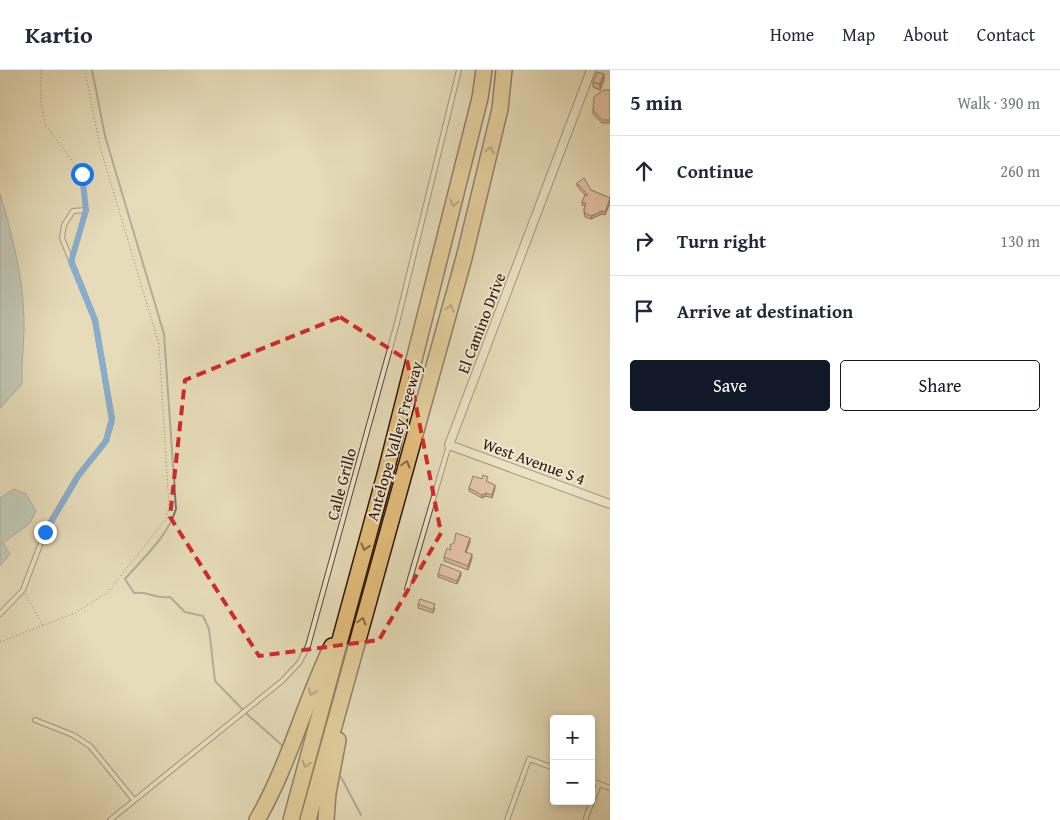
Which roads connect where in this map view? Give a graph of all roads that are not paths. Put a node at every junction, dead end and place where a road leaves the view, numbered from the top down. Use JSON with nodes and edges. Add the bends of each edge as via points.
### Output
{"nodes":[{"id":1,"x":459,"y":70,"type":"edge"},
{"id":2,"x":484,"y":70,"type":"edge"},
{"id":3,"x":504,"y":70,"type":"edge"},
{"id":4,"x":591,"y":70,"type":"edge"},
{"id":5,"x":86,"y":210,"type":"road end"},
{"id":6,"x":449,"y":445,"type":"junction"},
{"id":7,"x":610,"y":504,"type":"edge"},
{"id":8,"x":407,"y":589,"type":"dead end"},
{"id":9,"x":0,"y":614,"type":"edge"},
{"id":10,"x":347,"y":616,"type":"junction"},
{"id":11,"x":353,"y":653,"type":"junction"},
{"id":12,"x":35,"y":720,"type":"dead end"},
{"id":13,"x":550,"y":767,"type":"edge"},
{"id":14,"x":595,"y":782,"type":"edge"},
{"id":15,"x":599,"y":784,"type":"junction"},
{"id":16,"x":610,"y":788,"type":"edge"},
{"id":17,"x":134,"y":800,"type":"junction"},
{"id":18,"x":110,"y":820,"type":"edge"},
{"id":19,"x":257,"y":820,"type":"edge"},
{"id":20,"x":291,"y":820,"type":"edge"},
{"id":21,"x":308,"y":820,"type":"edge"},
{"id":22,"x":326,"y":820,"type":"edge"},
{"id":23,"x":507,"y":820,"type":"edge"},
{"id":24,"x":585,"y":820,"type":"edge"}],
"edges":[{"from":1,"to":17,"type":"lane","name":"Calle Grillo","via":[[398,323],[308,646],[299,663],[282,681]]},
{"from":2,"to":10,"type":"highway","name":"Antelope Valley Freeway","one_way":true,"via":[[478,108]]},
{"from":11,"to":3,"type":"highway","name":"Antelope Valley Freeway","one_way":true,"via":[[464,258],[500,109]]},
{"from":4,"to":6,"type":"street","name":"El Camino Drive"},
{"from":5,"to":9,"type":"lane","via":[[73,211],[64,225],[62,238],[95,320],[112,420],[106,441],[78,476],[45,532],[23,590]]},
{"from":6,"to":7,"type":"street","name":"West Avenue S 4"},
{"from":6,"to":8,"type":"lane","name":"El Camino Drive"},
{"from":10,"to":19,"type":"highway","one_way":true,"via":[[320,670],[278,782]]},
{"from":10,"to":20,"type":"highway","name":"Antelope Valley Freeway","one_way":true},
{"from":11,"to":21,"type":"highway","name":"Antelope Valley Freeway"},
{"from":11,"to":22,"type":"highway"},
{"from":12,"to":17,"type":"lane","via":[[73,735],[90,746]]},
{"from":13,"to":23,"type":"lane","via":[[529,759]]},
{"from":14,"to":15,"type":"lane"},
{"from":15,"to":16,"type":"lane"},
{"from":15,"to":24,"type":"lane"},
{"from":17,"to":18,"type":"lane","name":"Calle Grillo"}]}
